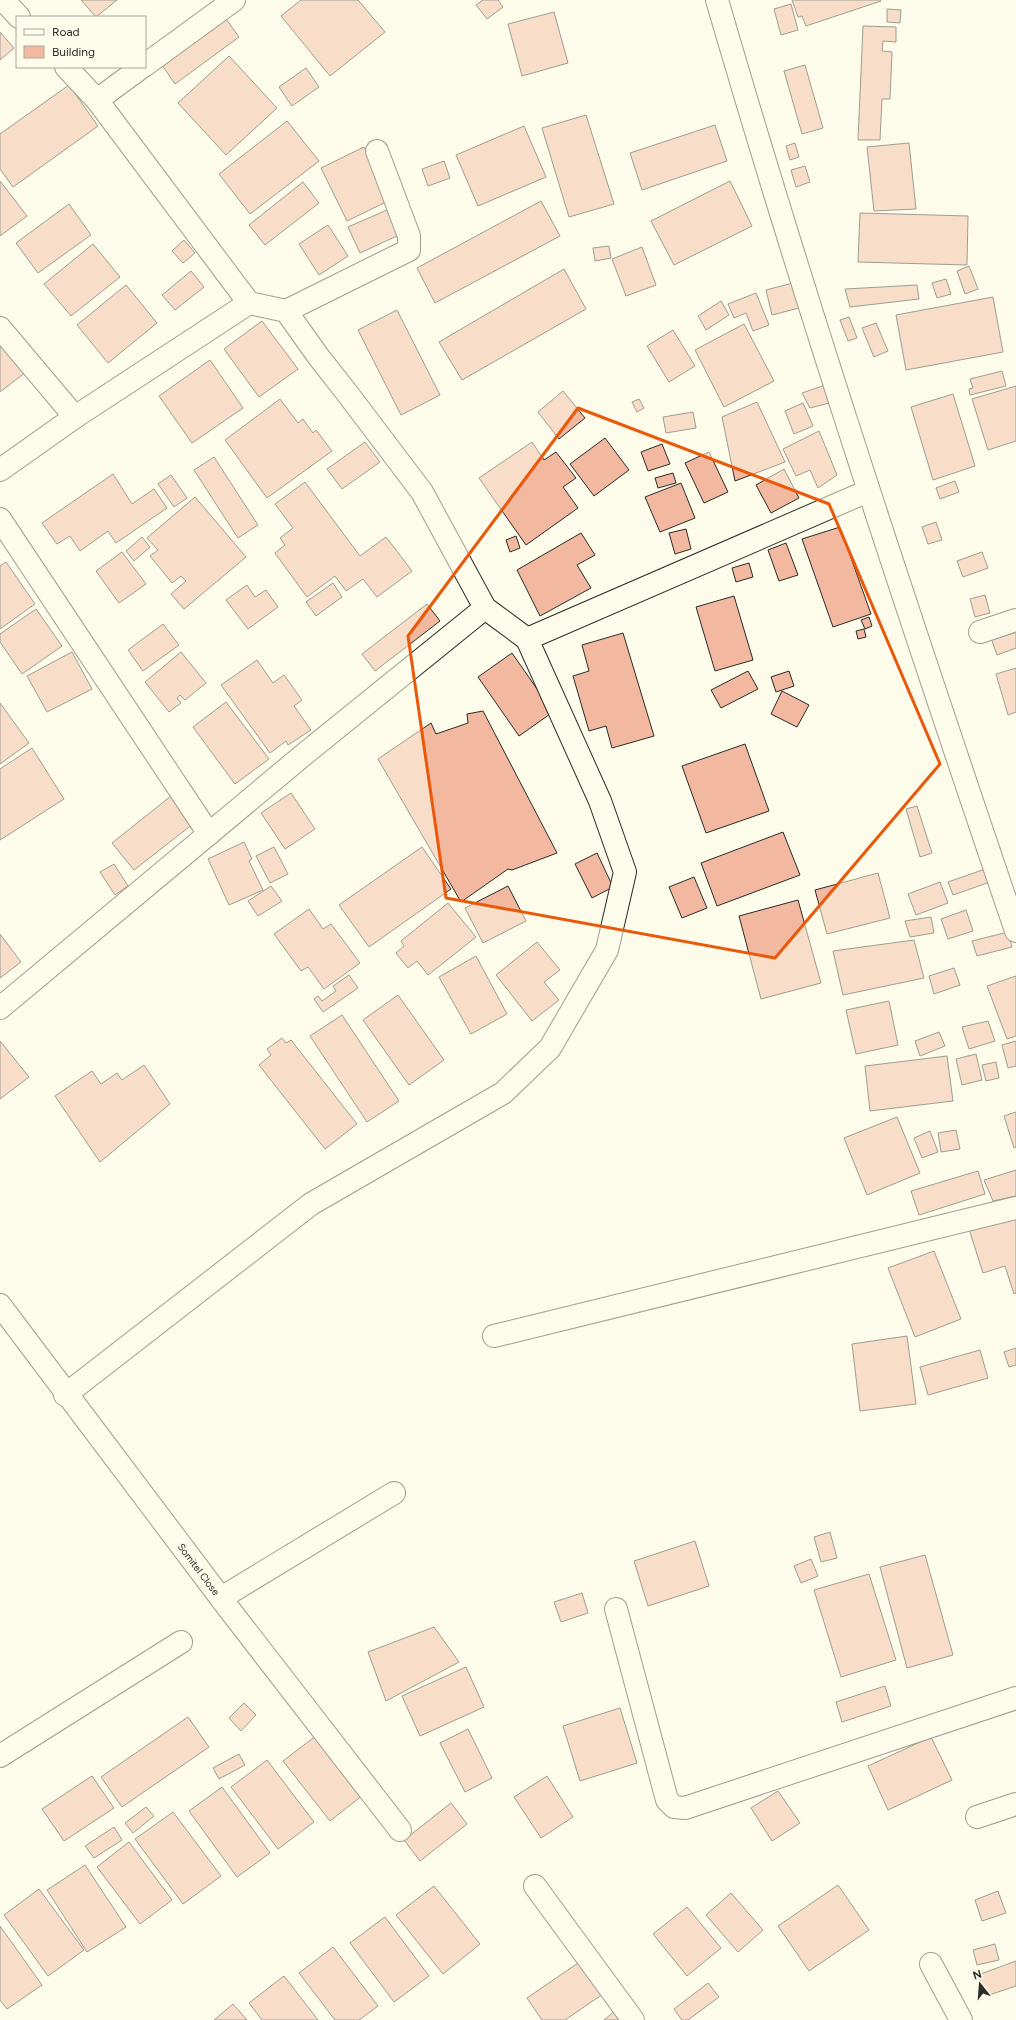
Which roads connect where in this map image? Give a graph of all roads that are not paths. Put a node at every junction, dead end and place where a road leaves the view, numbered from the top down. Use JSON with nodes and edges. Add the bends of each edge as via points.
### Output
{"nodes":[{"id":1,"x":3,"y":0,"type":"edge"},
{"id":2,"x":234,"y":0,"type":"edge"},
{"id":3,"x":717,"y":0,"type":"edge"},
{"id":4,"x":18,"y":16,"type":"edge"},
{"id":5,"x":146,"y":63,"type":"edge"},
{"id":6,"x":67,"y":68,"type":"edge"},
{"id":7,"x":141,"y":68,"type":"edge"},
{"id":8,"x":97,"y":100,"type":"junction"},
{"id":9,"x":377,"y":151,"type":"dead end"},
{"id":10,"x":248,"y":303,"type":"junction"},
{"id":11,"x":286,"y":311,"type":"junction"},
{"id":12,"x":0,"y":328,"type":"edge"},
{"id":13,"x":75,"y":417,"type":"junction"},
{"id":14,"x":0,"y":470,"type":"edge"},
{"id":15,"x":868,"y":491,"type":"junction"},
{"id":16,"x":0,"y":519,"type":"edge"},
{"id":17,"x":485,"y":608,"type":"junction"},
{"id":18,"x":1016,"y":620,"type":"edge"},
{"id":19,"x":980,"y":632,"type":"dead end"},
{"id":20,"x":527,"y":639,"type":"junction"},
{"id":21,"x":209,"y":834,"type":"junction"},
{"id":22,"x":1016,"y":931,"type":"edge"},
{"id":23,"x":0,"y":1008,"type":"edge"},
{"id":24,"x":1016,"y":1208,"type":"edge"},
{"id":25,"x":1,"y":1308,"type":"edge"},
{"id":26,"x":494,"y":1336,"type":"dead end"},
{"id":27,"x":65,"y":1395,"type":"junction"},
{"id":28,"x":394,"y":1493,"type":"dead end"},
{"id":29,"x":221,"y":1598,"type":"junction"},
{"id":30,"x":616,"y":1609,"type":"dead end"},
{"id":31,"x":181,"y":1642,"type":"dead end"},
{"id":32,"x":1016,"y":1698,"type":"edge"},
{"id":33,"x":0,"y":1756,"type":"edge"},
{"id":34,"x":1016,"y":1804,"type":"edge"},
{"id":35,"x":977,"y":1817,"type":"dead end"},
{"id":36,"x":400,"y":1830,"type":"dead end"},
{"id":37,"x":535,"y":1886,"type":"dead end"},
{"id":38,"x":931,"y":1964,"type":"dead end"},
{"id":39,"x":633,"y":2020,"type":"edge"},
{"id":40,"x":961,"y":2020,"type":"edge"}],
"edges":[{"from":1,"to":4,"type":"street"},
{"from":2,"to":5,"type":"street"},
{"from":3,"to":15,"type":"street"},
{"from":6,"to":8,"type":"street"},
{"from":7,"to":8,"type":"street"},
{"from":8,"to":10,"type":"street"},
{"from":9,"to":11,"type":"street","via":[[409,236],[409,250]]},
{"from":10,"to":11,"type":"street"},
{"from":10,"to":13,"type":"street"},
{"from":11,"to":17,"type":"street","via":[[422,492]]},
{"from":12,"to":13,"type":"street"},
{"from":13,"to":14,"type":"street"},
{"from":15,"to":20,"type":"street"},
{"from":15,"to":22,"type":"street"},
{"from":16,"to":21,"type":"street"},
{"from":17,"to":20,"type":"street"},
{"from":17,"to":21,"type":"street"},
{"from":18,"to":19,"type":"street"},
{"from":20,"to":27,"type":"street","via":[[600,801],[625,872],[607,950],[550,1048],[502,1093],[311,1204]]},
{"from":21,"to":23,"type":"street"},
{"from":24,"to":26,"type":"street"},
{"from":25,"to":27,"type":"street","name":"Somitel Close"},
{"from":27,"to":29,"type":"street","name":"Somitel Close"},
{"from":28,"to":29,"type":"street"},
{"from":29,"to":36,"type":"street","name":"Somitel Close"},
{"from":30,"to":32,"type":"street","via":[[667,1800],[674,1807],[685,1808]]},
{"from":31,"to":33,"type":"street"},
{"from":34,"to":35,"type":"street"},
{"from":37,"to":39,"type":"street"},
{"from":38,"to":40,"type":"street"}]}
